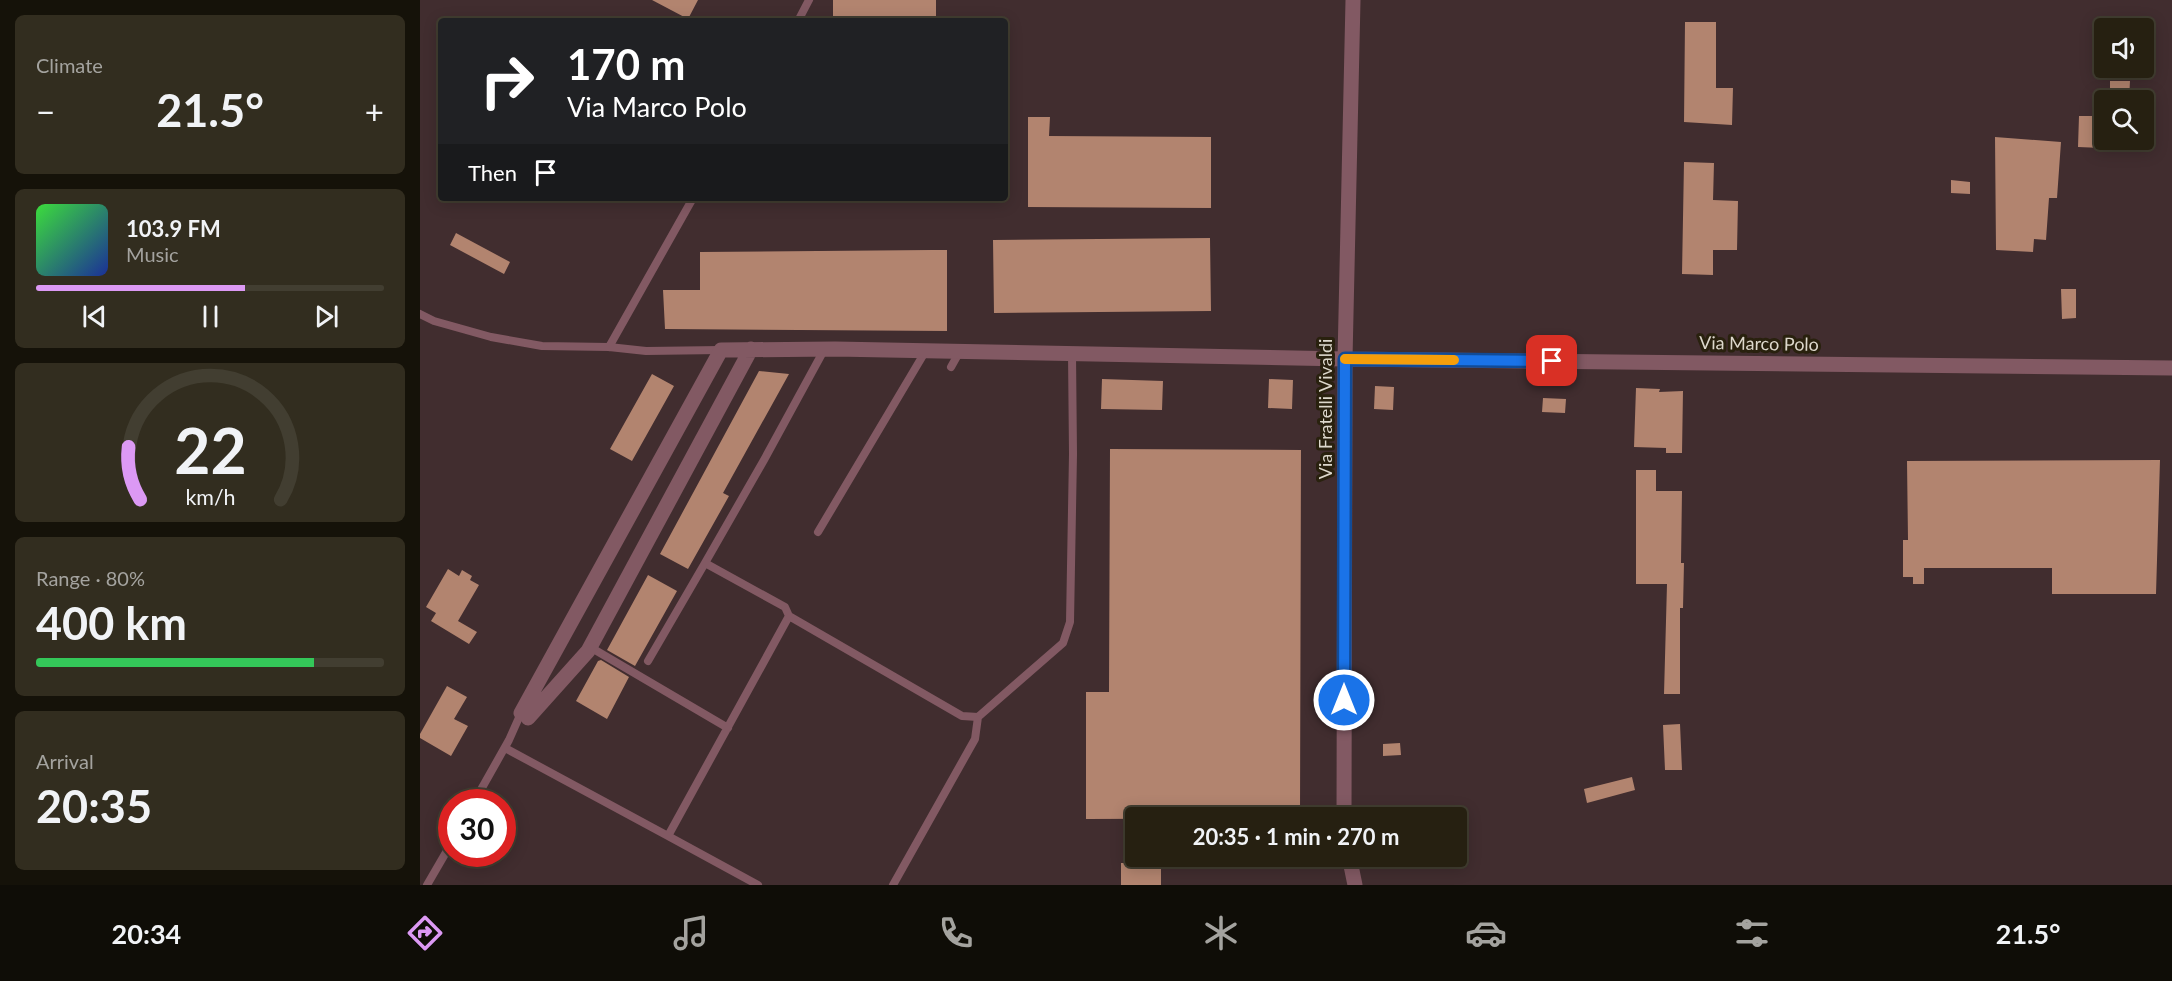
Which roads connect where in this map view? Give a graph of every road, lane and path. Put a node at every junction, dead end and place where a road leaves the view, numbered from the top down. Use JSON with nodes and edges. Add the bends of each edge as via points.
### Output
{"nodes":[{"id":1,"x":809,"y":0,"type":"edge"},
{"id":2,"x":1353,"y":0,"type":"edge"},
{"id":3,"x":800,"y":18,"type":"edge"},
{"id":4,"x":691,"y":201,"type":"edge"},
{"id":5,"x":420,"y":314,"type":"edge"},
{"id":6,"x":609,"y":347,"type":"junction"},
{"id":7,"x":751,"y":349,"type":"junction"},
{"id":8,"x":824,"y":349,"type":"junction"},
{"id":9,"x":721,"y":350,"type":"junction"},
{"id":10,"x":925,"y":350,"type":"junction"},
{"id":11,"x":960,"y":351,"type":"junction"},
{"id":12,"x":1071,"y":354,"type":"junction"},
{"id":13,"x":1345,"y":359,"type":"junction"},
{"id":14,"x":951,"y":367,"type":"dead end"},
{"id":15,"x":2172,"y":368,"type":"edge"},
{"id":16,"x":818,"y":532,"type":"dead end"},
{"id":17,"x":705,"y":563,"type":"junction"},
{"id":18,"x":789,"y":616,"type":"junction"},
{"id":19,"x":590,"y":646,"type":"junction"},
{"id":20,"x":648,"y":662,"type":"dead end"},
{"id":21,"x":524,"y":716,"type":"junction"},
{"id":22,"x":978,"y":717,"type":"junction"},
{"id":23,"x":728,"y":728,"type":"junction"},
{"id":24,"x":505,"y":748,"type":"junction"},
{"id":25,"x":481,"y":789,"type":"edge"},
{"id":26,"x":1344,"y":807,"type":"edge"},
{"id":27,"x":668,"y":836,"type":"junction"},
{"id":28,"x":438,"y":866,"type":"edge"},
{"id":29,"x":1351,"y":867,"type":"edge"},
{"id":30,"x":427,"y":885,"type":"edge"},
{"id":31,"x":758,"y":885,"type":"edge"},
{"id":32,"x":893,"y":885,"type":"edge"},
{"id":33,"x":1355,"y":885,"type":"edge"}],
"edges":[{"from":1,"to":3,"type":"lane"},
{"from":2,"to":13,"type":"street","name":"Via Fratelli Vivaldi"},
{"from":4,"to":6,"type":"lane"},
{"from":5,"to":6,"type":"lane","via":[[491,337],[542,346]]},
{"from":6,"to":9,"type":"lane","via":[[646,351]]},
{"from":7,"to":8,"type":"street","name":"Via Marco Polo"},
{"from":7,"to":9,"type":"street","name":"Via Marco Polo"},
{"from":7,"to":19,"type":"street"},
{"from":8,"to":10,"type":"street","name":"Via Marco Polo"},
{"from":8,"to":17,"type":"lane"},
{"from":9,"to":21,"type":"street"},
{"from":10,"to":11,"type":"street","name":"Via Marco Polo"},
{"from":10,"to":16,"type":"lane"},
{"from":11,"to":12,"type":"street","name":"Via Marco Polo"},
{"from":11,"to":14,"type":"lane"},
{"from":12,"to":13,"type":"street","name":"Via Marco Polo"},
{"from":12,"to":22,"type":"lane","via":[[1070,622],[1063,643]]},
{"from":13,"to":15,"type":"street","name":"Via Marco Polo"},
{"from":13,"to":26,"type":"street","name":"Via Fratelli Vivaldi"},
{"from":17,"to":18,"type":"lane","via":[[785,607]]},
{"from":17,"to":20,"type":"lane"},
{"from":18,"to":22,"type":"lane","via":[[962,716]]},
{"from":18,"to":23,"type":"lane"},
{"from":19,"to":21,"type":"street"},
{"from":19,"to":23,"type":"lane"},
{"from":21,"to":24,"type":"lane"},
{"from":22,"to":32,"type":"lane","via":[[975,739]]},
{"from":23,"to":27,"type":"lane"},
{"from":24,"to":25,"type":"lane"},
{"from":24,"to":27,"type":"lane"},
{"from":27,"to":31,"type":"lane"},
{"from":28,"to":30,"type":"lane"},
{"from":29,"to":33,"type":"street"}]}
